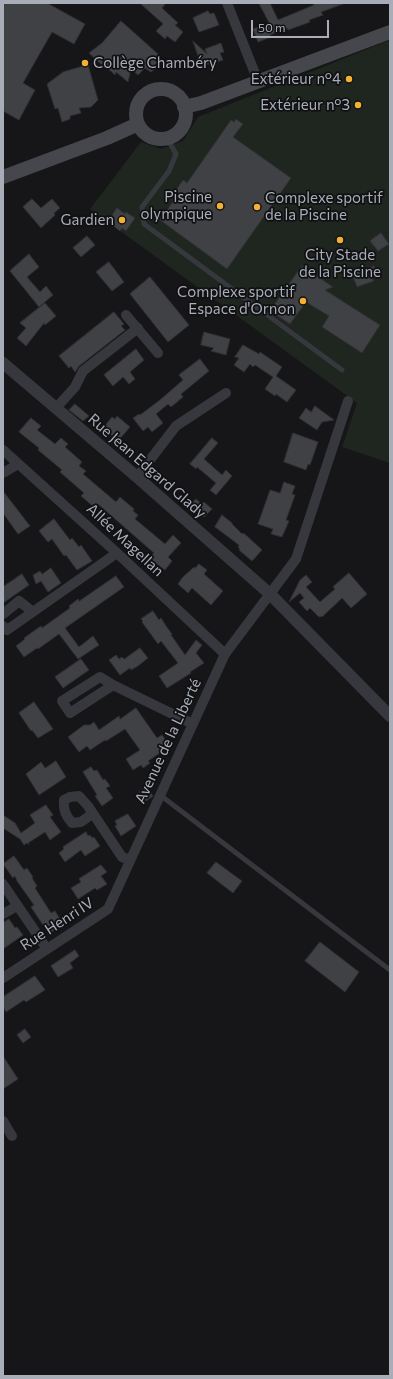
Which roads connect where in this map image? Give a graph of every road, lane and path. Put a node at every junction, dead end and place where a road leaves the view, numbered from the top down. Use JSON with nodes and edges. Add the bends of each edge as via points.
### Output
{"nodes":[{"id":1,"x":227,"y":3,"type":"edge"},
{"id":2,"x":390,"y":32,"type":"edge"},
{"id":3,"x":258,"y":82,"type":"junction"},
{"id":4,"x":184,"y":107,"type":"junction"},
{"id":5,"x":138,"y":124,"type":"junction"},
{"id":6,"x":167,"y":138,"type":"junction"},
{"id":7,"x":3,"y":178,"type":"edge"},
{"id":8,"x":126,"y":315,"type":"dead end"},
{"id":9,"x":138,"y":328,"type":"junction"},
{"id":10,"x":158,"y":354,"type":"dead end"},
{"id":11,"x":3,"y":363,"type":"edge"},
{"id":12,"x":342,"y":370,"type":"dead end"},
{"id":13,"x":226,"y":393,"type":"dead end"},
{"id":14,"x":348,"y":401,"type":"dead end"},
{"id":15,"x":56,"y":408,"type":"junction"},
{"id":16,"x":3,"y":450,"type":"edge"},
{"id":17,"x":18,"y":464,"type":"junction"},
{"id":18,"x":3,"y":473,"type":"edge"},
{"id":19,"x":137,"y":477,"type":"junction"},
{"id":20,"x":117,"y":553,"type":"junction"},
{"id":21,"x":270,"y":594,"type":"junction"},
{"id":22,"x":33,"y":612,"type":"junction"},
{"id":23,"x":3,"y":614,"type":"edge"},
{"id":24,"x":3,"y":626,"type":"edge"},
{"id":25,"x":225,"y":654,"type":"junction"},
{"id":26,"x":113,"y":685,"type":"junction"},
{"id":27,"x":390,"y":716,"type":"edge"},
{"id":28,"x":192,"y":724,"type":"junction"},
{"id":29,"x":160,"y":795,"type":"junction"},
{"id":30,"x":92,"y":814,"type":"dead end"},
{"id":31,"x":130,"y":860,"type":"junction"},
{"id":32,"x":4,"y":887,"type":"edge"},
{"id":33,"x":17,"y":906,"type":"junction"},
{"id":34,"x":108,"y":909,"type":"joint"},
{"id":35,"x":3,"y":914,"type":"edge"},
{"id":36,"x":47,"y":949,"type":"junction"},
{"id":37,"x":390,"y":970,"type":"edge"},
{"id":38,"x":3,"y":978,"type":"edge"},
{"id":39,"x":3,"y":1121,"type":"edge"},
{"id":40,"x":12,"y":1136,"type":"dead end"}],
"edges":[{"from":1,"to":3,"type":"street"},
{"from":2,"to":3,"type":"main road"},
{"from":3,"to":4,"type":"main road"},
{"from":4,"to":5,"type":"main road","via":[[175,94],[167,90],[151,91],[139,101],[136,109]]},
{"from":4,"to":6,"type":"main road","via":[[184,122],[174,135]]},
{"from":5,"to":6,"type":"main road","via":[[153,138]]},
{"from":5,"to":7,"type":"main road"},
{"from":6,"to":12,"type":"lane","via":[[176,154],[169,171],[142,206],[144,224]]},
{"from":8,"to":9,"type":"street"},
{"from":9,"to":10,"type":"street"},
{"from":9,"to":15,"type":"street","via":[[83,371],[75,387]]},
{"from":11,"to":15,"type":"street","name":"Rue Jean Edgard Glady"},
{"from":13,"to":19,"type":"street","via":[[176,426]]},
{"from":14,"to":21,"type":"street","name":"Avenue de la Liberté","via":[[296,559]]},
{"from":15,"to":19,"type":"street","name":"Rue Jean Edgard Glady"},
{"from":16,"to":17,"type":"street","name":"Allée Magellan"},
{"from":17,"to":18,"type":"street"},
{"from":17,"to":20,"type":"street","name":"Allée Magellan"},
{"from":19,"to":21,"type":"street","name":"Rue Jean Edgard Glady"},
{"from":20,"to":22,"type":"street"},
{"from":20,"to":25,"type":"street","name":"Allée Magellan"},
{"from":21,"to":25,"type":"street","name":"Avenue de la Liberté"},
{"from":21,"to":27,"type":"street","name":"Rue Jean Edgard Glady"},
{"from":22,"to":23,"type":"street","via":[[19,601]]},
{"from":22,"to":24,"type":"street","via":[[7,630]]},
{"from":25,"to":28,"type":"street","name":"Avenue de la Liberté"},
{"from":26,"to":26,"type":"street","via":[[100,677],[62,701],[70,713]]},
{"from":26,"to":28,"type":"street"},
{"from":28,"to":29,"type":"street","name":"Avenue de la Liberté"},
{"from":29,"to":31,"type":"street","name":"Avenue de la Liberté"},
{"from":29,"to":37,"type":"lane"},
{"from":30,"to":31,"type":"street","via":[[122,857]]},
{"from":31,"to":34,"type":"street","name":"Avenue de la Liberté"},
{"from":32,"to":33,"type":"street"},
{"from":33,"to":35,"type":"street"},
{"from":33,"to":36,"type":"street"},
{"from":34,"to":36,"type":"street","name":"Rue Henri IV"},
{"from":36,"to":38,"type":"street","name":"Rue Henri IV"},
{"from":39,"to":40,"type":"street"}]}
